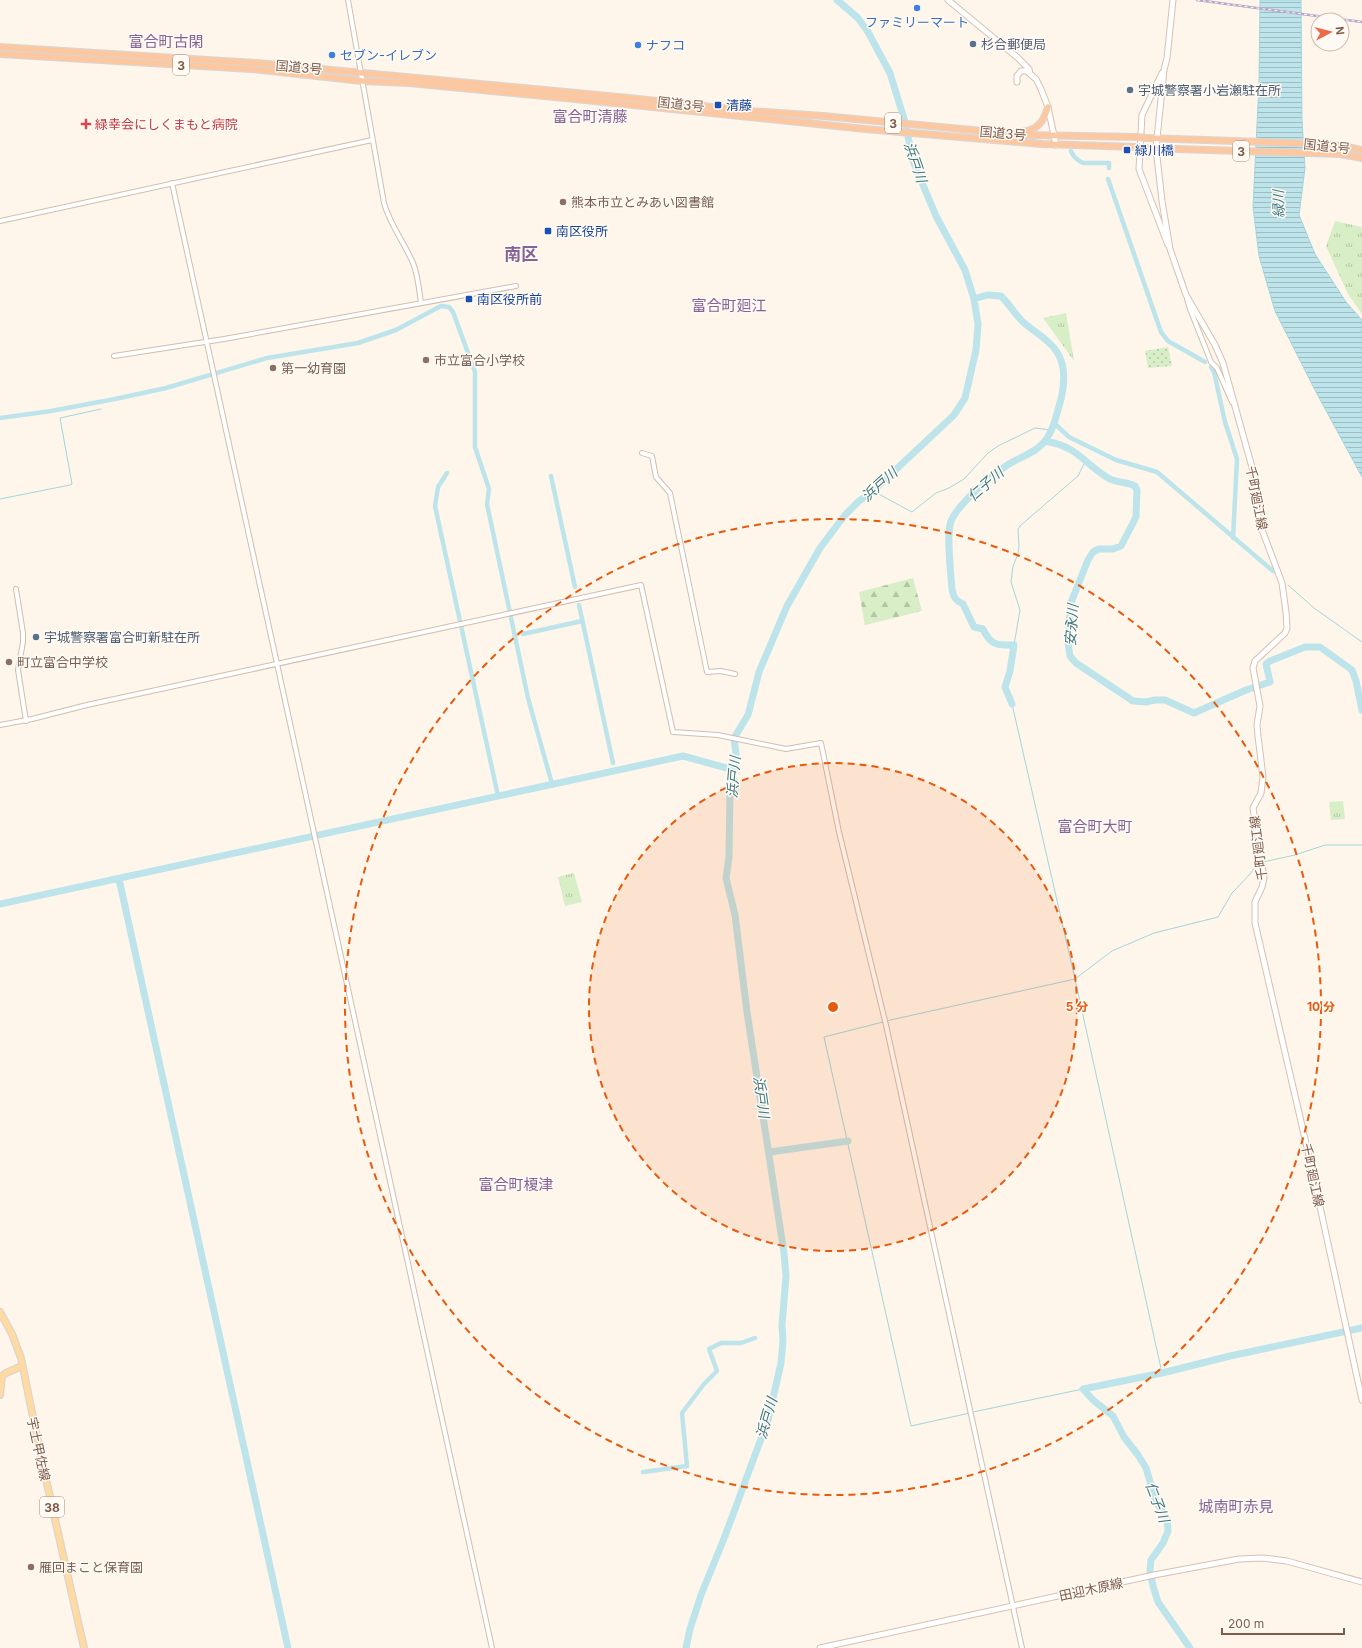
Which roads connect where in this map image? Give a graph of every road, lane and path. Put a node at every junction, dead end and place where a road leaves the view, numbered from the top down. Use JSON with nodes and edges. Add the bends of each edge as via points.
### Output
{"nodes":[{"id":1,"x":348,"y":0,"type":"edge"},
{"id":2,"x":948,"y":0,"type":"edge"},
{"id":3,"x":1173,"y":0,"type":"edge"},
{"id":4,"x":0,"y":47,"type":"edge"},
{"id":5,"x":0,"y":54,"type":"edge"},
{"id":6,"x":1164,"y":70,"type":"junction"},
{"id":7,"x":360,"y":73,"type":"junction"},
{"id":8,"x":1030,"y":74,"type":"junction"},
{"id":9,"x":362,"y":81,"type":"junction"},
{"id":10,"x":1017,"y":82,"type":"dead end"},
{"id":11,"x":1048,"y":107,"type":"junction"},
{"id":12,"x":1010,"y":133,"type":"junction"},
{"id":13,"x":1055,"y":136,"type":"junction"},
{"id":14,"x":1160,"y":138,"type":"junction"},
{"id":15,"x":372,"y":140,"type":"junction"},
{"id":16,"x":1056,"y":145,"type":"junction"},
{"id":17,"x":1159,"y":148,"type":"junction"},
{"id":18,"x":1362,"y":150,"type":"edge"},
{"id":19,"x":1362,"y":158,"type":"edge"},
{"id":20,"x":172,"y":183,"type":"junction"},
{"id":21,"x":2,"y":220,"type":"edge"},
{"id":22,"x":1170,"y":248,"type":"junction"},
{"id":23,"x":516,"y":286,"type":"dead end"},
{"id":24,"x":1186,"y":295,"type":"junction"},
{"id":25,"x":421,"y":303,"type":"junction"},
{"id":26,"x":207,"y":341,"type":"junction"},
{"id":27,"x":114,"y":356,"type":"dead end"},
{"id":28,"x":1236,"y":408,"type":"junction"},
{"id":29,"x":642,"y":453,"type":"dead end"},
{"id":30,"x":16,"y":589,"type":"dead end"},
{"id":31,"x":277,"y":664,"type":"junction"},
{"id":32,"x":735,"y":674,"type":"dead end"},
{"id":33,"x":26,"y":721,"type":"junction"},
{"id":34,"x":0,"y":725,"type":"edge"},
{"id":35,"x":0,"y":1312,"type":"edge"},
{"id":36,"x":22,"y":1366,"type":"junction"},
{"id":37,"x":0,"y":1395,"type":"edge"},
{"id":38,"x":1362,"y":1400,"type":"edge"},
{"id":39,"x":1362,"y":1582,"type":"edge"},
{"id":40,"x":1013,"y":1606,"type":"junction"},
{"id":41,"x":84,"y":1648,"type":"edge"},
{"id":42,"x":492,"y":1648,"type":"edge"},
{"id":43,"x":820,"y":1648,"type":"edge"},
{"id":44,"x":1022,"y":1648,"type":"edge"}],
"edges":[{"from":1,"to":7,"type":"street"},
{"from":2,"to":8,"type":"main road","via":[[1018,58]]},
{"from":3,"to":6,"type":"main road"},
{"from":4,"to":7,"type":"highway","name":"国道3号","number":"3","via":[[226,60]]},
{"from":5,"to":9,"type":"highway","name":"国道3号","number":"3","via":[[251,69]]},
{"from":6,"to":14,"type":"main road","name":"千町廻江線"},
{"from":6,"to":22,"type":"main road","name":"千町廻江線","via":[[1142,115],[1139,169]]},
{"from":7,"to":9,"type":"street"},
{"from":7,"to":12,"type":"highway","name":"国道3号","number":"3"},
{"from":8,"to":10,"type":"main road","via":[[1026,71],[1021,72],[1017,76]]},
{"from":8,"to":11,"type":"main road","via":[[1036,79]]},
{"from":9,"to":15,"type":"street"},
{"from":9,"to":16,"type":"highway","name":"国道3号","number":"3"},
{"from":11,"to":12,"type":"highway","via":[[1044,120],[1038,126],[1025,132]]},
{"from":11,"to":13,"type":"main road"},
{"from":12,"to":13,"type":"highway","name":"国道3号","number":"3"},
{"from":13,"to":14,"type":"highway","name":"国道3号","number":"3","bridge":true},
{"from":13,"to":16,"type":"main road"},
{"from":14,"to":17,"type":"main road","name":"千町廻江線"},
{"from":14,"to":18,"type":"highway","name":"国道3号","number":"3","via":[[1320,144]]},
{"from":15,"to":20,"type":"street"},
{"from":15,"to":25,"type":"street","via":[[384,203],[413,263]]},
{"from":16,"to":17,"type":"highway","name":"国道3号","number":"3","bridge":true},
{"from":17,"to":19,"type":"highway","name":"国道3号","number":"3","via":[[1340,154]]},
{"from":17,"to":22,"type":"main road","name":"千町廻江線","via":[[1162,201]]},
{"from":20,"to":21,"type":"street"},
{"from":20,"to":26,"type":"street"},
{"from":22,"to":24,"type":"main road","name":"千町廻江線"},
{"from":23,"to":25,"type":"street"},
{"from":24,"to":28,"type":"main road","name":"千町廻江線","via":[[1219,353]]},
{"from":24,"to":28,"type":"street","via":[[1211,362],[1217,368]]},
{"from":25,"to":26,"type":"street"},
{"from":26,"to":27,"type":"street"},
{"from":26,"to":31,"type":"street"},
{"from":28,"to":38,"type":"main road","name":"千町廻江線","via":[[1255,478],[1257,511],[1261,527],[1282,583],[1287,628],[1256,661],[1253,668],[1260,706],[1258,736],[1262,768],[1262,785],[1253,808],[1264,878],[1255,902],[1255,923]]},
{"from":29,"to":32,"type":"street","via":[[652,456],[656,477],[670,493],[708,672]]},
{"from":30,"to":33,"type":"street","via":[[23,633],[18,670]]},
{"from":31,"to":33,"type":"street","via":[[87,705]]},
{"from":31,"to":40,"type":"street","via":[[641,584],[673,732],[718,735],[791,749],[821,743],[884,1014]]},
{"from":31,"to":42,"type":"street"},
{"from":33,"to":34,"type":"street"},
{"from":35,"to":36,"type":"main road","name":"宇土甲佐線","number":"38","via":[[8,1325]]},
{"from":36,"to":37,"type":"main road","via":[[2,1376]]},
{"from":36,"to":41,"type":"main road","name":"宇土甲佐線","number":"38"},
{"from":39,"to":40,"type":"main road","name":"田迎木原線","via":[[1296,1562],[1263,1558],[1226,1560]]},
{"from":40,"to":43,"type":"main road","name":"田迎木原線"},
{"from":40,"to":44,"type":"street"}]}
